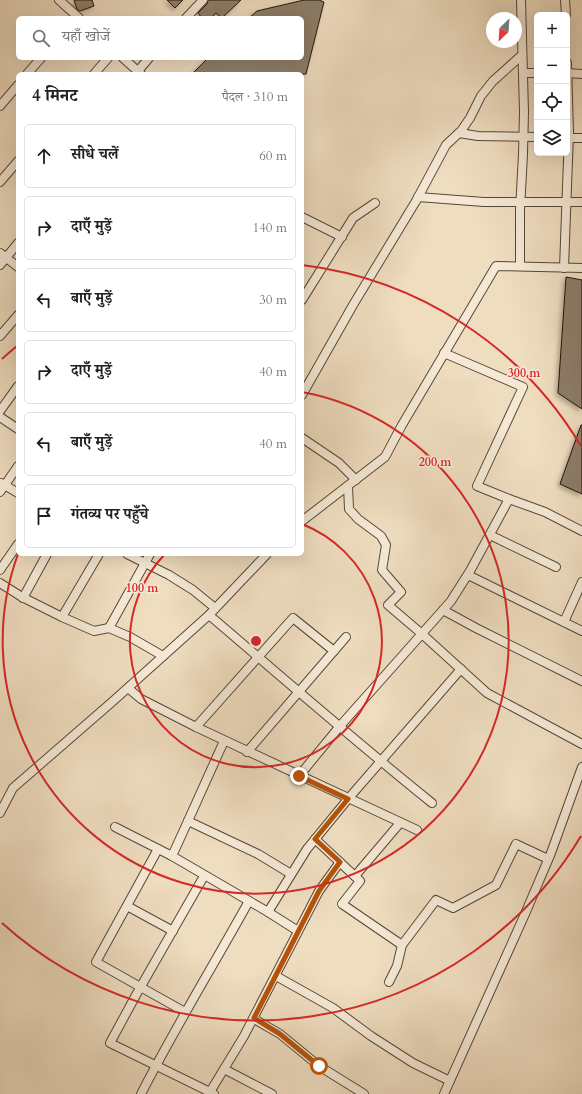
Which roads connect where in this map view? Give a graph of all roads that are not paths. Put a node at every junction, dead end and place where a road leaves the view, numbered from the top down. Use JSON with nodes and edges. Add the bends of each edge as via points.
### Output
{"nodes":[{"id":1,"x":59,"y":0,"type":"edge"},
{"id":2,"x":203,"y":0,"type":"edge"},
{"id":3,"x":521,"y":0,"type":"edge"},
{"id":4,"x":565,"y":0,"type":"edge"},
{"id":5,"x":566,"y":12,"type":"edge"},
{"id":6,"x":76,"y":16,"type":"edge"},
{"id":7,"x":188,"y":16,"type":"edge"},
{"id":8,"x":522,"y":55,"type":"junction"},
{"id":9,"x":39,"y":60,"type":"edge"},
{"id":10,"x":106,"y":60,"type":"edge"},
{"id":11,"x":125,"y":60,"type":"edge"},
{"id":12,"x":148,"y":60,"type":"edge"},
{"id":13,"x":29,"y":72,"type":"edge"},
{"id":14,"x":96,"y":72,"type":"edge"},
{"id":15,"x":140,"y":72,"type":"edge"},
{"id":16,"x":534,"y":73,"type":"edge"},
{"id":17,"x":570,"y":73,"type":"edge"},
{"id":18,"x":523,"y":74,"type":"junction"},
{"id":19,"x":582,"y":74,"type":"edge"},
{"id":20,"x":567,"y":84,"type":"edge"},
{"id":21,"x":16,"y":87,"type":"edge"},
{"id":22,"x":0,"y":106,"type":"edge"},
{"id":23,"x":568,"y":120,"type":"edge"},
{"id":24,"x":459,"y":132,"type":"junction"},
{"id":25,"x":523,"y":137,"type":"junction"},
{"id":26,"x":534,"y":137,"type":"edge"},
{"id":27,"x":570,"y":138,"type":"edge"},
{"id":28,"x":582,"y":138,"type":"edge"},
{"id":29,"x":567,"y":156,"type":"edge"},
{"id":30,"x":16,"y":163,"type":"edge"},
{"id":31,"x":0,"y":182,"type":"edge"},
{"id":32,"x":418,"y":197,"type":"junction"},
{"id":33,"x":520,"y":202,"type":"junction"},
{"id":34,"x":566,"y":202,"type":"junction"},
{"id":35,"x":582,"y":202,"type":"edge"},
{"id":36,"x":375,"y":203,"type":"dead end"},
{"id":37,"x":304,"y":219,"type":"edge"},
{"id":38,"x":342,"y":237,"type":"junction"},
{"id":39,"x":16,"y":245,"type":"edge"},
{"id":40,"x":3,"y":255,"type":"edge"},
{"id":41,"x":0,"y":265,"type":"edge"},
{"id":42,"x":16,"y":265,"type":"edge"},
{"id":43,"x":520,"y":266,"type":"junction"},
{"id":44,"x":564,"y":268,"type":"junction"},
{"id":45,"x":582,"y":268,"type":"edge"},
{"id":46,"x":304,"y":297,"type":"edge"},
{"id":47,"x":16,"y":317,"type":"edge"},
{"id":48,"x":0,"y":336,"type":"edge"},
{"id":49,"x":444,"y":353,"type":"junction"},
{"id":50,"x":16,"y":389,"type":"edge"},
{"id":51,"x":304,"y":391,"type":"edge"},
{"id":52,"x":0,"y":411,"type":"edge"},
{"id":53,"x":0,"y":417,"type":"edge"},
{"id":54,"x":16,"y":428,"type":"edge"},
{"id":55,"x":304,"y":439,"type":"edge"},
{"id":56,"x":16,"y":469,"type":"edge"},
{"id":57,"x":356,"y":480,"type":"junction"},
{"id":58,"x":348,"y":486,"type":"junction"},
{"id":59,"x":2,"y":487,"type":"edge"},
{"id":60,"x":16,"y":492,"type":"edge"},
{"id":61,"x":509,"y":499,"type":"junction"},
{"id":62,"x":304,"y":519,"type":"edge"},
{"id":63,"x":582,"y":531,"type":"edge"},
{"id":64,"x":490,"y":535,"type":"junction"},
{"id":65,"x":16,"y":547,"type":"edge"},
{"id":66,"x":46,"y":556,"type":"edge"},
{"id":67,"x":98,"y":556,"type":"edge"},
{"id":68,"x":131,"y":556,"type":"edge"},
{"id":69,"x":149,"y":556,"type":"edge"},
{"id":70,"x":265,"y":556,"type":"edge"},
{"id":71,"x":145,"y":564,"type":"junction"},
{"id":72,"x":556,"y":567,"type":"dead end"},
{"id":73,"x":0,"y":570,"type":"edge"},
{"id":74,"x":468,"y":575,"type":"junction"},
{"id":75,"x":582,"y":582,"type":"edge"},
{"id":76,"x":0,"y":583,"type":"edge"},
{"id":77,"x":23,"y":598,"type":"junction"},
{"id":78,"x":215,"y":608,"type":"junction"},
{"id":79,"x":443,"y":610,"type":"junction"},
{"id":80,"x":209,"y":615,"type":"junction"},
{"id":81,"x":62,"y":617,"type":"junction"},
{"id":82,"x":564,"y":622,"type":"junction"},
{"id":83,"x":110,"y":628,"type":"junction"},
{"id":84,"x":582,"y":632,"type":"edge"},
{"id":85,"x":422,"y":634,"type":"junction"},
{"id":86,"x":346,"y":637,"type":"dead end"},
{"id":87,"x":334,"y":651,"type":"junction"},
{"id":88,"x":163,"y":656,"type":"junction"},
{"id":89,"x":258,"y":657,"type":"junction"},
{"id":90,"x":461,"y":669,"type":"junction"},
{"id":91,"x":582,"y":681,"type":"edge"},
{"id":92,"x":128,"y":688,"type":"junction"},
{"id":93,"x":299,"y":692,"type":"junction"},
{"id":94,"x":340,"y":726,"type":"junction"},
{"id":95,"x":196,"y":727,"type":"junction"},
{"id":96,"x":224,"y":741,"type":"junction"},
{"id":97,"x":582,"y":744,"type":"edge"},
{"id":98,"x":247,"y":752,"type":"junction"},
{"id":99,"x":380,"y":761,"type":"junction"},
{"id":100,"x":582,"y":766,"type":"edge"},
{"id":101,"x":299,"y":776,"type":"junction"},
{"id":102,"x":348,"y":799,"type":"junction"},
{"id":103,"x":432,"y":803,"type":"dead end"},
{"id":104,"x":0,"y":813,"type":"edge"},
{"id":105,"x":188,"y":821,"type":"junction"},
{"id":106,"x":400,"y":822,"type":"junction"},
{"id":107,"x":115,"y":827,"type":"dead end"},
{"id":108,"x":417,"y":830,"type":"dead end"},
{"id":109,"x":315,"y":839,"type":"junction"},
{"id":110,"x":158,"y":849,"type":"junction"},
{"id":111,"x":172,"y":856,"type":"junction"},
{"id":112,"x":548,"y":859,"type":"junction"},
{"id":113,"x":340,"y":862,"type":"junction"},
{"id":114,"x":291,"y":874,"type":"junction"},
{"id":115,"x":204,"y":876,"type":"junction"},
{"id":116,"x":355,"y":876,"type":"junction"},
{"id":117,"x":249,"y":901,"type":"junction"},
{"id":118,"x":127,"y":906,"type":"junction"},
{"id":119,"x":268,"y":912,"type":"junction"},
{"id":120,"x":173,"y":931,"type":"junction"},
{"id":121,"x":298,"y":931,"type":"junction"},
{"id":122,"x":402,"y":945,"type":"junction"},
{"id":123,"x":276,"y":976,"type":"junction"},
{"id":124,"x":389,"y":982,"type":"dead end"},
{"id":125,"x":140,"y":987,"type":"junction"},
{"id":126,"x":185,"y":1012,"type":"junction"},
{"id":127,"x":254,"y":1018,"type":"junction"},
{"id":128,"x":155,"y":1066,"type":"junction"},
{"id":129,"x":224,"y":1069,"type":"junction"},
{"id":130,"x":450,"y":1081,"type":"junction"},
{"id":131,"x":196,"y":1090,"type":"edge"},
{"id":132,"x":212,"y":1093,"type":"edge"},
{"id":133,"x":141,"y":1094,"type":"edge"},
{"id":134,"x":272,"y":1094,"type":"edge"},
{"id":135,"x":364,"y":1094,"type":"edge"},
{"id":136,"x":444,"y":1094,"type":"edge"}],
"edges":[{"from":1,"to":6,"type":"street"},
{"from":2,"to":7,"type":"street"},
{"from":3,"to":8,"type":"street"},
{"from":4,"to":5,"type":"street"},
{"from":8,"to":18,"type":"street"},
{"from":8,"to":24,"type":"street","via":[[493,81]]},
{"from":9,"to":13,"type":"street"},
{"from":10,"to":14,"type":"street"},
{"from":11,"to":15,"type":"street"},
{"from":12,"to":15,"type":"street"},
{"from":16,"to":18,"type":"street"},
{"from":17,"to":19,"type":"street"},
{"from":18,"to":25,"type":"street"},
{"from":20,"to":23,"type":"street"},
{"from":21,"to":22,"type":"street"},
{"from":24,"to":25,"type":"street","via":[[478,136]]},
{"from":24,"to":32,"type":"street","via":[[446,145]]},
{"from":25,"to":26,"type":"street"},
{"from":25,"to":33,"type":"street"},
{"from":27,"to":28,"type":"street"},
{"from":29,"to":34,"type":"street"},
{"from":30,"to":31,"type":"street"},
{"from":32,"to":33,"type":"street"},
{"from":32,"to":51,"type":"street"},
{"from":33,"to":34,"type":"street"},
{"from":33,"to":43,"type":"street"},
{"from":34,"to":35,"type":"street"},
{"from":34,"to":44,"type":"street"},
{"from":36,"to":38,"type":"street","via":[[353,218]]},
{"from":37,"to":38,"type":"street"},
{"from":38,"to":46,"type":"street"},
{"from":39,"to":40,"type":"street"},
{"from":40,"to":41,"type":"street"},
{"from":40,"to":42,"type":"street"},
{"from":43,"to":44,"type":"street"},
{"from":43,"to":49,"type":"street","via":[[496,266]]},
{"from":44,"to":45,"type":"street"},
{"from":47,"to":48,"type":"street"},
{"from":49,"to":57,"type":"street","via":[[385,457]]},
{"from":49,"to":61,"type":"street","via":[[522,387],[477,486]]},
{"from":50,"to":52,"type":"street"},
{"from":53,"to":54,"type":"street"},
{"from":55,"to":57,"type":"street","via":[[339,463]]},
{"from":56,"to":59,"type":"street"},
{"from":57,"to":58,"type":"street"},
{"from":58,"to":62,"type":"street"},
{"from":58,"to":85,"type":"street","via":[[349,509],[381,536],[386,545],[382,570],[401,592],[388,606]]},
{"from":59,"to":60,"type":"street"},
{"from":61,"to":63,"type":"street","via":[[545,512]]},
{"from":61,"to":64,"type":"street"},
{"from":64,"to":72,"type":"street"},
{"from":64,"to":74,"type":"street"},
{"from":65,"to":73,"type":"street"},
{"from":66,"to":77,"type":"street"},
{"from":67,"to":81,"type":"street"},
{"from":68,"to":71,"type":"street"},
{"from":69,"to":71,"type":"street"},
{"from":70,"to":78,"type":"street"},
{"from":71,"to":78,"type":"street","via":[[193,590]]},
{"from":71,"to":83,"type":"street"},
{"from":74,"to":79,"type":"street"},
{"from":74,"to":82,"type":"street"},
{"from":75,"to":82,"type":"street"},
{"from":76,"to":77,"type":"street"},
{"from":77,"to":81,"type":"street"},
{"from":78,"to":80,"type":"street"},
{"from":79,"to":85,"type":"street"},
{"from":79,"to":91,"type":"street"},
{"from":80,"to":88,"type":"street"},
{"from":80,"to":89,"type":"street"},
{"from":81,"to":83,"type":"street","via":[[94,631]]},
{"from":82,"to":84,"type":"street"},
{"from":83,"to":88,"type":"street"},
{"from":85,"to":90,"type":"street"},
{"from":85,"to":94,"type":"street"},
{"from":86,"to":87,"type":"street"},
{"from":87,"to":89,"type":"street","via":[[293,618]]},
{"from":87,"to":93,"type":"street"},
{"from":88,"to":92,"type":"street"},
{"from":89,"to":93,"type":"street"},
{"from":89,"to":95,"type":"street"},
{"from":90,"to":97,"type":"street","via":[[487,693]]},
{"from":90,"to":99,"type":"street"},
{"from":92,"to":95,"type":"street","via":[[141,699]]},
{"from":92,"to":104,"type":"street","via":[[13,788]]},
{"from":93,"to":94,"type":"street"},
{"from":93,"to":98,"type":"street"},
{"from":94,"to":99,"type":"street"},
{"from":94,"to":101,"type":"street"},
{"from":95,"to":96,"type":"street"},
{"from":96,"to":98,"type":"street"},
{"from":96,"to":105,"type":"street"},
{"from":98,"to":101,"type":"street"},
{"from":99,"to":102,"type":"street"},
{"from":99,"to":103,"type":"street"},
{"from":100,"to":112,"type":"street"},
{"from":101,"to":102,"type":"street"},
{"from":102,"to":106,"type":"street"},
{"from":102,"to":109,"type":"street"},
{"from":105,"to":111,"type":"street"},
{"from":105,"to":114,"type":"street","via":[[225,837]]},
{"from":106,"to":108,"type":"street"},
{"from":106,"to":116,"type":"street"},
{"from":107,"to":110,"type":"street"},
{"from":109,"to":113,"type":"street"},
{"from":109,"to":114,"type":"street"},
{"from":110,"to":111,"type":"street"},
{"from":110,"to":118,"type":"street"},
{"from":111,"to":115,"type":"street"},
{"from":112,"to":122,"type":"street","via":[[516,844],[496,885],[453,908],[436,900]]},
{"from":112,"to":130,"type":"street","via":[[492,991]]},
{"from":113,"to":116,"type":"street"},
{"from":113,"to":121,"type":"street","via":[[319,891]]},
{"from":114,"to":119,"type":"street"},
{"from":115,"to":117,"type":"street"},
{"from":115,"to":120,"type":"street"},
{"from":116,"to":122,"type":"street","via":[[360,882],[342,904]]},
{"from":117,"to":119,"type":"street"},
{"from":117,"to":126,"type":"street"},
{"from":118,"to":120,"type":"street"},
{"from":118,"to":125,"type":"street","via":[[96,962]]},
{"from":119,"to":121,"type":"street"},
{"from":120,"to":125,"type":"street"},
{"from":121,"to":123,"type":"street"},
{"from":122,"to":124,"type":"street","via":[[397,966]]},
{"from":123,"to":127,"type":"street"},
{"from":123,"to":130,"type":"street","via":[[333,1008],[413,1063]]},
{"from":125,"to":126,"type":"street"},
{"from":125,"to":128,"type":"street","via":[[110,1043]]},
{"from":126,"to":128,"type":"street"},
{"from":127,"to":129,"type":"street"},
{"from":127,"to":135,"type":"street","via":[[280,1034],[319,1066]]},
{"from":128,"to":131,"type":"street"},
{"from":128,"to":133,"type":"street"},
{"from":129,"to":132,"type":"street"},
{"from":129,"to":134,"type":"street"},
{"from":130,"to":136,"type":"street"},
{"from":131,"to":132,"type":"street"}]}
